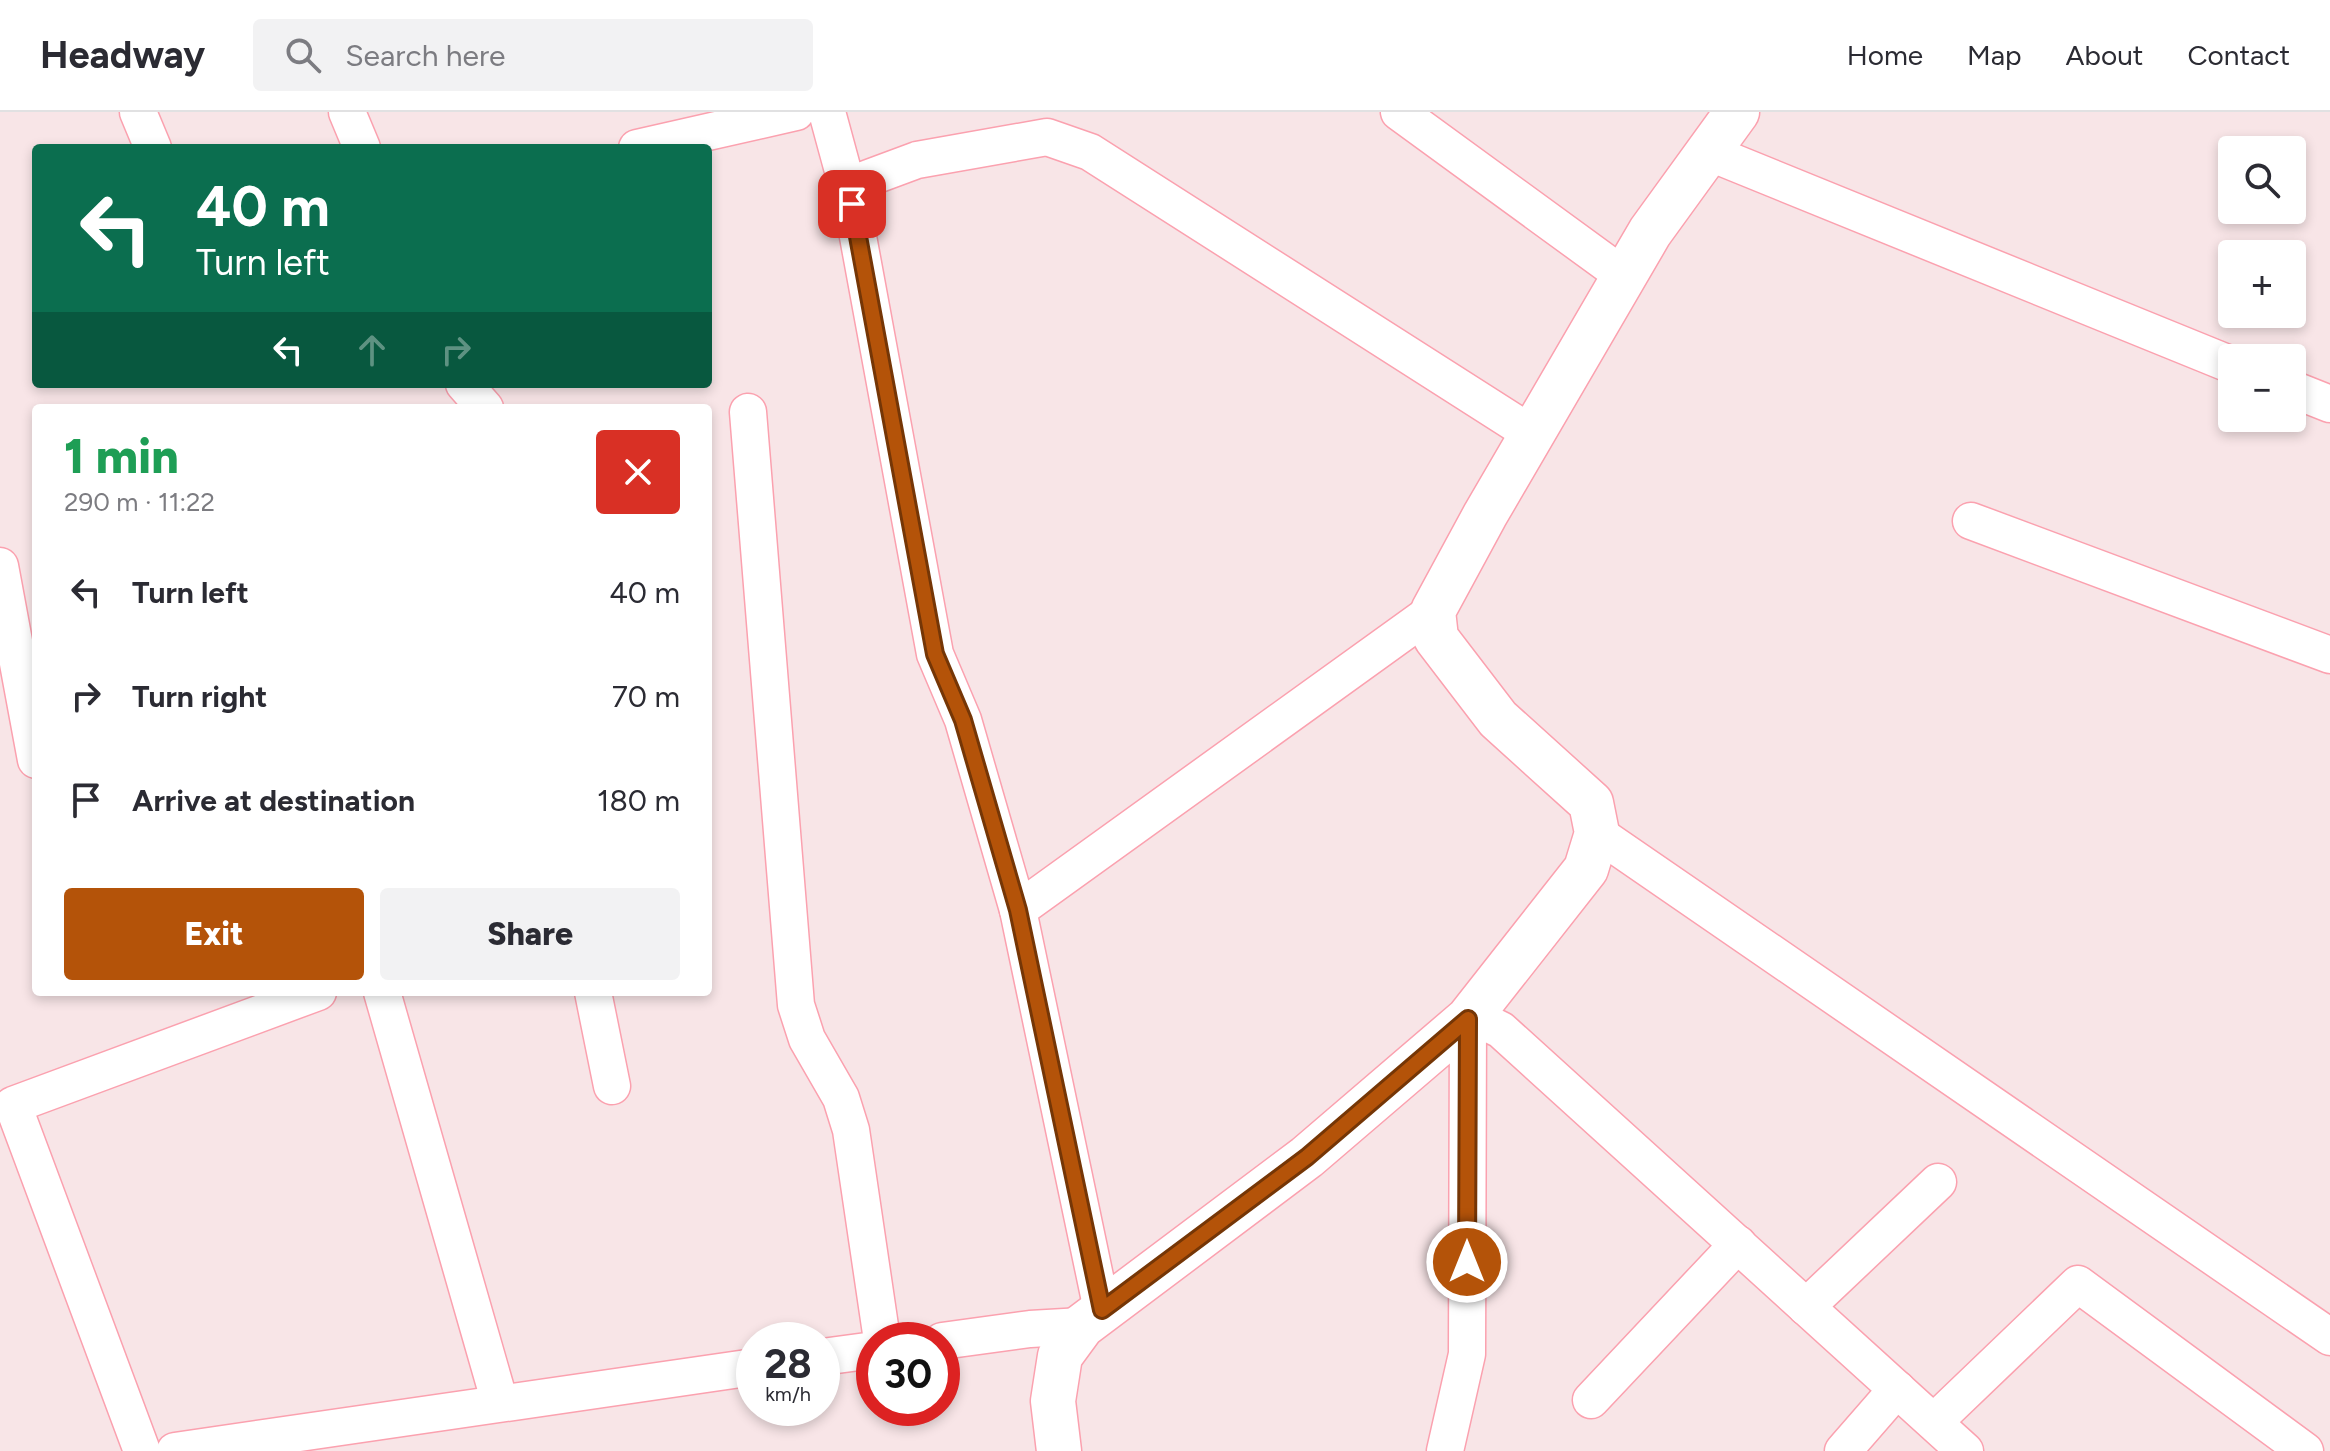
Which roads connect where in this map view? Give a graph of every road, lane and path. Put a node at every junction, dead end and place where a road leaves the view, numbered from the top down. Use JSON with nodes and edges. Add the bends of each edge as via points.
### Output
{"nodes":[{"id":1,"x":138,"y":112,"type":"edge"},
{"id":2,"x":347,"y":112,"type":"edge"},
{"id":3,"x":796,"y":112,"type":"edge"},
{"id":4,"x":827,"y":112,"type":"edge"},
{"id":5,"x":1399,"y":112,"type":"edge"},
{"id":6,"x":1737,"y":112,"type":"edge"},
{"id":7,"x":151,"y":144,"type":"edge"},
{"id":8,"x":360,"y":144,"type":"edge"},
{"id":9,"x":655,"y":144,"type":"edge"},
{"id":10,"x":1708,"y":152,"type":"junction"},
{"id":11,"x":847,"y":186,"type":"junction"},
{"id":12,"x":1624,"y":276,"type":"junction"},
{"id":13,"x":2218,"y":359,"type":"edge"},
{"id":14,"x":468,"y":388,"type":"edge"},
{"id":15,"x":2306,"y":395,"type":"edge"},
{"id":16,"x":482,"y":404,"type":"edge"},
{"id":17,"x":2330,"y":404,"type":"edge"},
{"id":18,"x":748,"y":412,"type":"dead end"},
{"id":19,"x":1532,"y":434,"type":"junction"},
{"id":20,"x":1971,"y":521,"type":"dead end"},
{"id":21,"x":0,"y":566,"type":"edge"},
{"id":22,"x":1433,"y":611,"type":"junction"},
{"id":23,"x":2330,"y":655,"type":"edge"},
{"id":24,"x":32,"y":738,"type":"edge"},
{"id":25,"x":1597,"y":833,"type":"junction"},
{"id":26,"x":1018,"y":910,"type":"junction"},
{"id":27,"x":307,"y":996,"type":"edge"},
{"id":28,"x":383,"y":996,"type":"edge"},
{"id":29,"x":594,"y":996,"type":"edge"},
{"id":30,"x":1468,"y":1019,"type":"junction"},
{"id":31,"x":612,"y":1086,"type":"dead end"},
{"id":32,"x":1938,"y":1182,"type":"dead end"},
{"id":33,"x":1738,"y":1244,"type":"junction"},
{"id":34,"x":1806,"y":1307,"type":"junction"},
{"id":35,"x":1092,"y":1318,"type":"junction"},
{"id":36,"x":879,"y":1322,"type":"edge"},
{"id":37,"x":2330,"y":1337,"type":"edge"},
{"id":38,"x":960,"y":1339,"type":"edge"},
{"id":39,"x":736,"y":1370,"type":"edge"},
{"id":40,"x":1897,"y":1389,"type":"junction"},
{"id":41,"x":1591,"y":1400,"type":"dead end"},
{"id":42,"x":500,"y":1403,"type":"junction"},
{"id":43,"x":1934,"y":1422,"type":"junction"},
{"id":44,"x":142,"y":1451,"type":"edge"},
{"id":45,"x":175,"y":1451,"type":"edge"},
{"id":46,"x":1059,"y":1451,"type":"edge"},
{"id":47,"x":1445,"y":1451,"type":"edge"},
{"id":48,"x":1843,"y":1451,"type":"edge"},
{"id":49,"x":1965,"y":1451,"type":"edge"},
{"id":50,"x":2305,"y":1451,"type":"edge"}],
"edges":[{"from":1,"to":7,"type":"street"},
{"from":2,"to":8,"type":"street"},
{"from":3,"to":9,"type":"street"},
{"from":4,"to":11,"type":"street"},
{"from":5,"to":12,"type":"street"},
{"from":6,"to":10,"type":"street"},
{"from":10,"to":12,"type":"street"},
{"from":10,"to":13,"type":"street"},
{"from":11,"to":19,"type":"street","via":[[917,160],[1047,137],[1090,152]]},
{"from":11,"to":26,"type":"street","via":[[935,654],[963,720]]},
{"from":12,"to":19,"type":"street"},
{"from":14,"to":16,"type":"street"},
{"from":15,"to":17,"type":"street"},
{"from":18,"to":36,"type":"street","via":[[796,1005],[851,1130]]},
{"from":19,"to":22,"type":"street"},
{"from":20,"to":23,"type":"street"},
{"from":21,"to":24,"type":"street"},
{"from":22,"to":25,"type":"street","via":[[1436,638],[1498,719],[1591,803]]},
{"from":22,"to":26,"type":"street"},
{"from":25,"to":30,"type":"street","via":[[1586,869]]},
{"from":25,"to":37,"type":"street"},
{"from":26,"to":35,"type":"street"},
{"from":27,"to":44,"type":"street","via":[[13,1105]]},
{"from":28,"to":42,"type":"street"},
{"from":29,"to":31,"type":"street"},
{"from":30,"to":33,"type":"street","via":[[1501,1030]]},
{"from":30,"to":35,"type":"street","via":[[1307,1157]]},
{"from":30,"to":47,"type":"street","via":[[1467,1354]]},
{"from":32,"to":34,"type":"street"},
{"from":33,"to":34,"type":"street"},
{"from":33,"to":41,"type":"street"},
{"from":34,"to":40,"type":"street"},
{"from":35,"to":38,"type":"street"},
{"from":35,"to":46,"type":"street","via":[[1060,1356],[1053,1401]]},
{"from":39,"to":42,"type":"street"},
{"from":40,"to":43,"type":"street"},
{"from":40,"to":48,"type":"street"},
{"from":42,"to":45,"type":"street"},
{"from":43,"to":49,"type":"street"},
{"from":43,"to":50,"type":"street","via":[[2078,1284]]}]}
